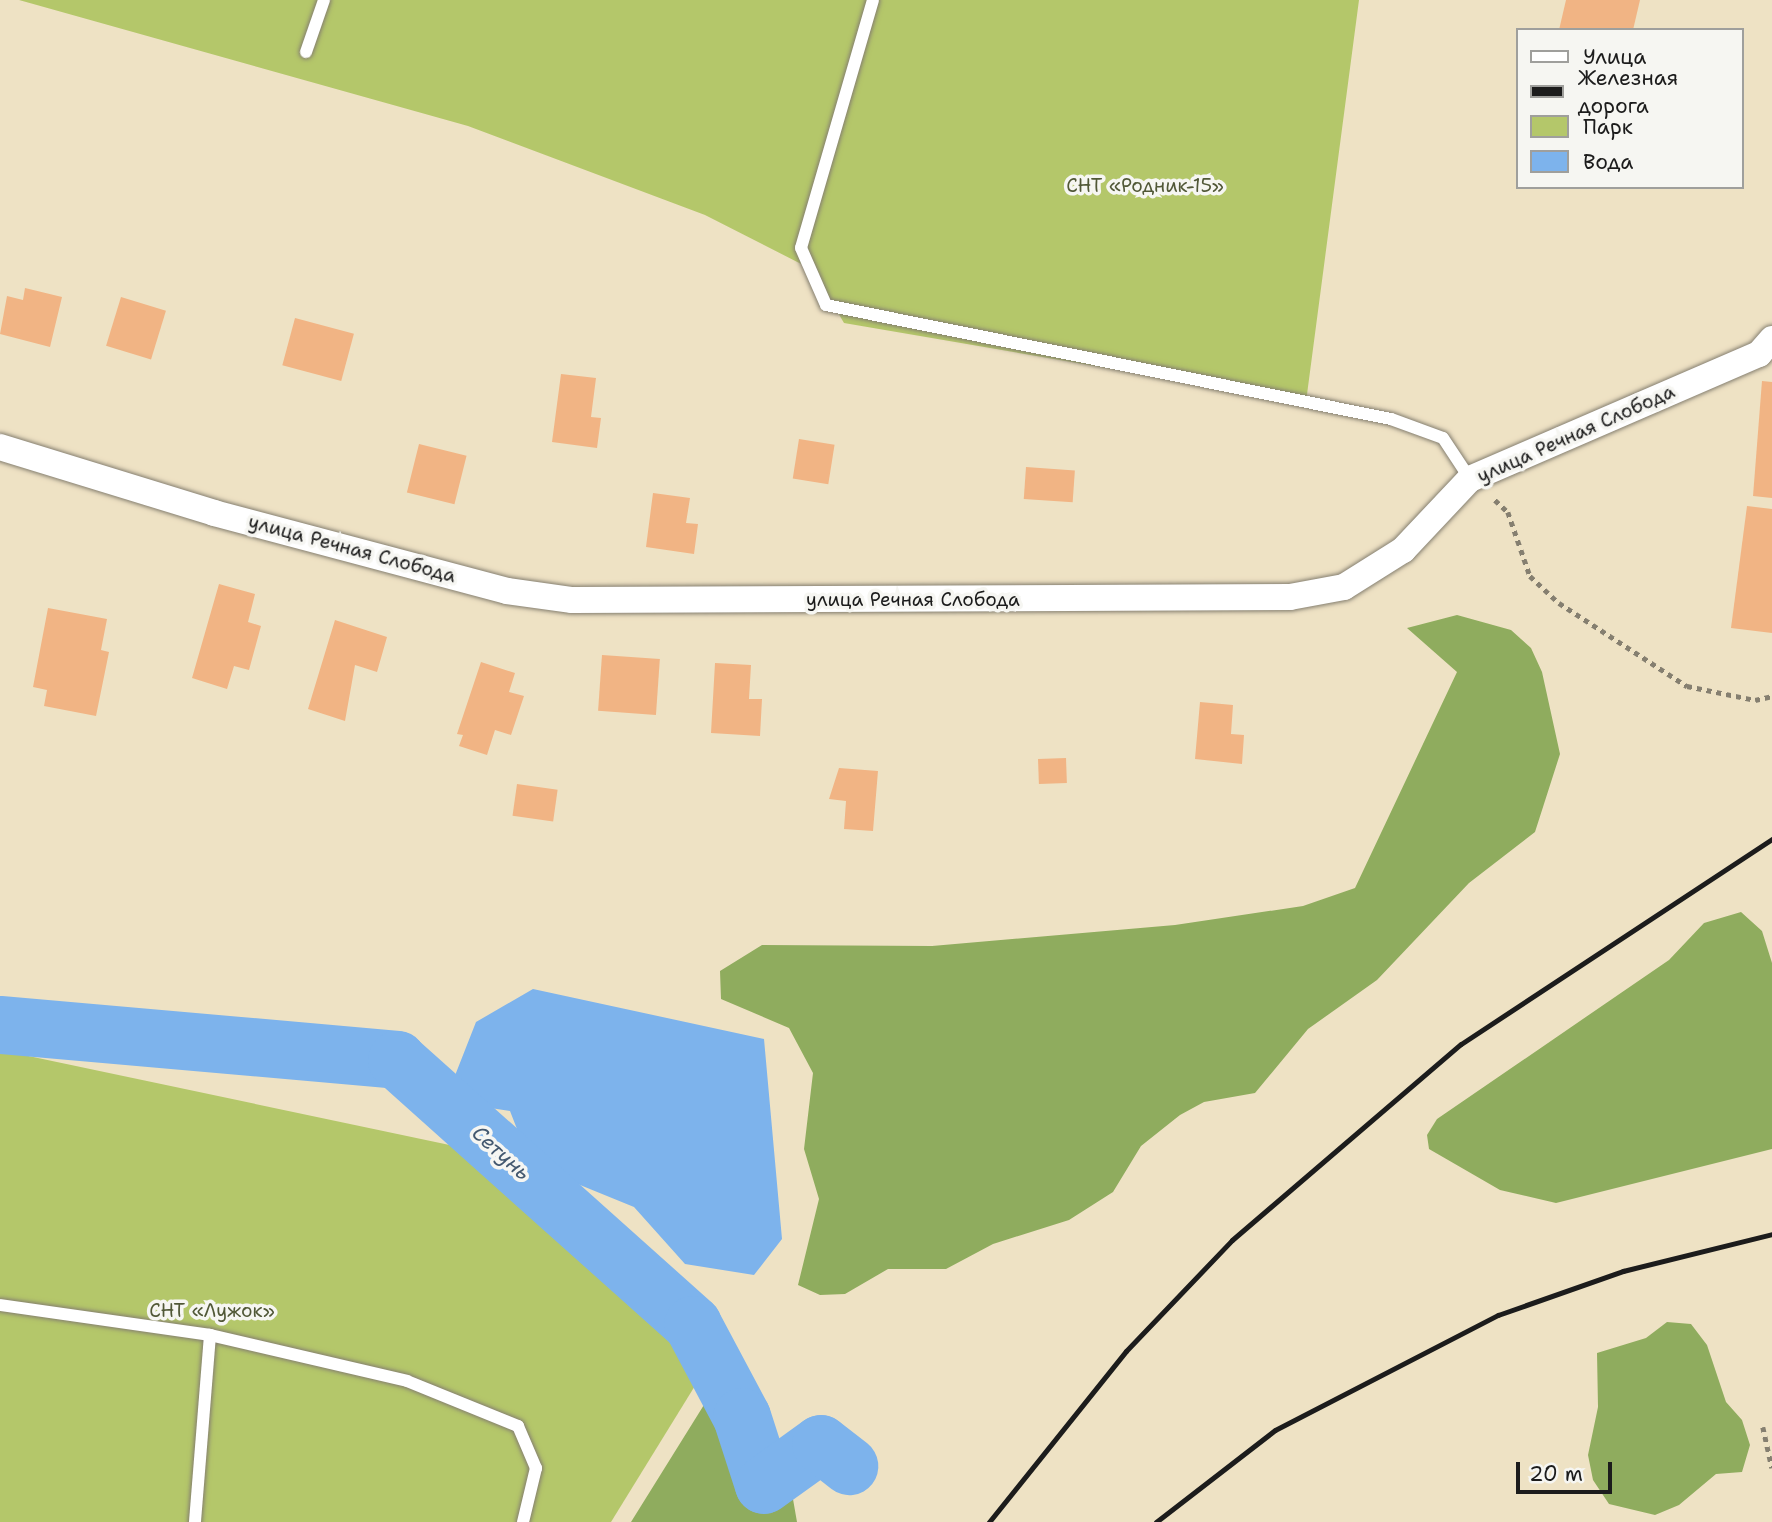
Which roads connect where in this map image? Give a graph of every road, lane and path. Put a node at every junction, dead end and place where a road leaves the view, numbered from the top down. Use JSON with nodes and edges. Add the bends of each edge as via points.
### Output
{"nodes":[{"id":1,"x":324,"y":0,"type":"edge"},
{"id":2,"x":873,"y":0,"type":"edge"},
{"id":3,"x":306,"y":52,"type":"dead end"},
{"id":4,"x":1772,"y":339,"type":"edge"},
{"id":5,"x":0,"y":447,"type":"edge"},
{"id":6,"x":1470,"y":479,"type":"junction"},
{"id":7,"x":1772,"y":696,"type":"edge"},
{"id":8,"x":0,"y":1305,"type":"edge"},
{"id":9,"x":210,"y":1335,"type":"junction"},
{"id":10,"x":1763,"y":1427,"type":"dead end"},
{"id":11,"x":1772,"y":1468,"type":"edge"},
{"id":12,"x":195,"y":1522,"type":"edge"},
{"id":13,"x":523,"y":1522,"type":"edge"}],
"edges":[{"from":1,"to":3,"type":"lane"},
{"from":2,"to":6,"type":"lane","via":[[801,248],[826,305],[1391,419],[1443,438]]},
{"from":4,"to":6,"type":"street","name":"улица Речная Слобода","via":[[1759,354]]},
{"from":5,"to":6,"type":"street","name":"улица Речная Слобода","via":[[321,541],[508,591],[572,600],[1290,597],[1344,587],[1403,550]]},
{"from":6,"to":7,"type":"path","via":[[1508,512],[1530,576],[1559,603],[1687,685],[1755,700]]},
{"from":8,"to":9,"type":"lane"},
{"from":9,"to":12,"type":"lane"},
{"from":9,"to":13,"type":"lane","via":[[407,1381],[518,1426],[536,1468]]},
{"from":10,"to":11,"type":"path"}]}
